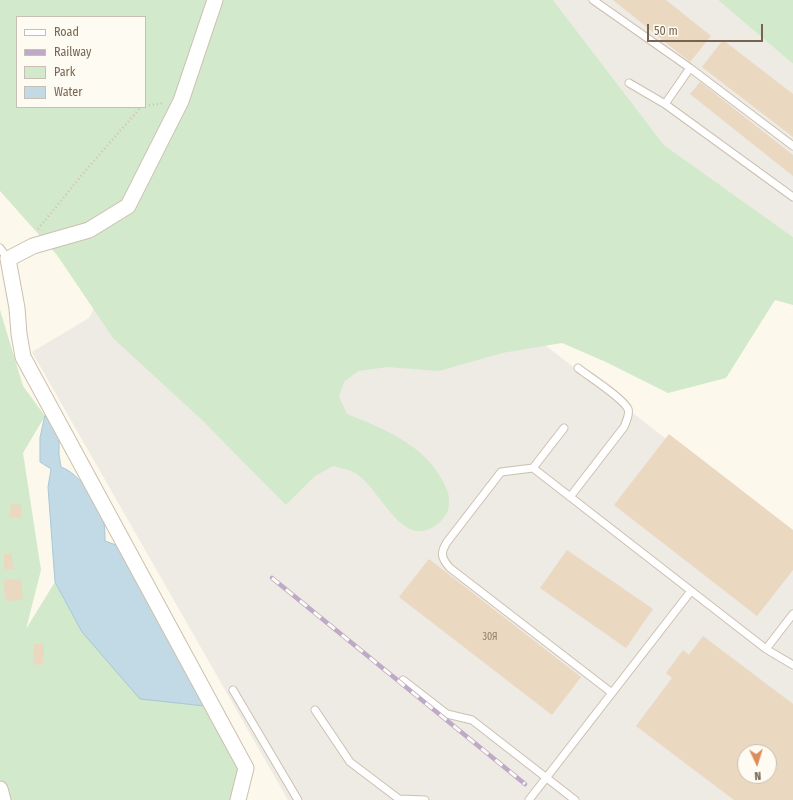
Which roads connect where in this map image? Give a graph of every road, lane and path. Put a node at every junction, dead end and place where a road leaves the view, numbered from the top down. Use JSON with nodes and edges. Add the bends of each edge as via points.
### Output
{"nodes":[{"id":1,"x":215,"y":0,"type":"edge"},
{"id":2,"x":593,"y":0,"type":"edge"},
{"id":3,"x":690,"y":68,"type":"junction"},
{"id":4,"x":629,"y":83,"type":"dead end"},
{"id":5,"x":665,"y":104,"type":"junction"},
{"id":6,"x":140,"y":108,"type":"edge"},
{"id":7,"x":793,"y":146,"type":"edge"},
{"id":8,"x":793,"y":197,"type":"edge"},
{"id":9,"x":33,"y":246,"type":"junction"},
{"id":10,"x":2,"y":257,"type":"edge"},
{"id":11,"x":578,"y":368,"type":"dead end"},
{"id":12,"x":564,"y":428,"type":"dead end"},
{"id":13,"x":533,"y":468,"type":"junction"},
{"id":14,"x":570,"y":497,"type":"junction"},
{"id":15,"x":692,"y":591,"type":"junction"},
{"id":16,"x":793,"y":614,"type":"edge"},
{"id":17,"x":766,"y":649,"type":"junction"},
{"id":18,"x":793,"y":665,"type":"edge"},
{"id":19,"x":403,"y":680,"type":"dead end"},
{"id":20,"x":233,"y":690,"type":"dead end"},
{"id":21,"x":612,"y":693,"type":"junction"},
{"id":22,"x":315,"y":710,"type":"dead end"},
{"id":23,"x":546,"y":778,"type":"junction"},
{"id":24,"x":0,"y":789,"type":"edge"},
{"id":25,"x":3,"y":800,"type":"edge"},
{"id":26,"x":238,"y":800,"type":"edge"},
{"id":27,"x":298,"y":800,"type":"edge"},
{"id":28,"x":424,"y":800,"type":"edge"},
{"id":29,"x":529,"y":800,"type":"edge"},
{"id":30,"x":575,"y":800,"type":"edge"}],
"edges":[{"from":1,"to":9,"type":"street","via":[[181,101],[128,206],[89,230]]},
{"from":2,"to":3,"type":"lane"},
{"from":3,"to":5,"type":"lane"},
{"from":3,"to":7,"type":"lane"},
{"from":4,"to":5,"type":"lane"},
{"from":5,"to":8,"type":"lane"},
{"from":6,"to":9,"type":"path","via":[[39,226]]},
{"from":9,"to":10,"type":"street"},
{"from":10,"to":26,"type":"street","via":[[17,308],[23,357],[246,768]]},
{"from":11,"to":14,"type":"lane","via":[[621,401],[628,409],[628,417],[624,427]]},
{"from":12,"to":13,"type":"lane"},
{"from":13,"to":14,"type":"lane"},
{"from":13,"to":21,"type":"lane","via":[[502,472],[447,542],[442,551],[443,560]]},
{"from":14,"to":15,"type":"lane"},
{"from":15,"to":17,"type":"lane"},
{"from":15,"to":21,"type":"lane"},
{"from":16,"to":17,"type":"lane"},
{"from":17,"to":18,"type":"lane"},
{"from":19,"to":23,"type":"lane","via":[[447,714],[472,720]]},
{"from":20,"to":27,"type":"lane"},
{"from":21,"to":23,"type":"lane"},
{"from":22,"to":28,"type":"lane","via":[[350,762],[399,799]]},
{"from":23,"to":29,"type":"lane"},
{"from":23,"to":30,"type":"lane"},
{"from":24,"to":25,"type":"street"}]}
